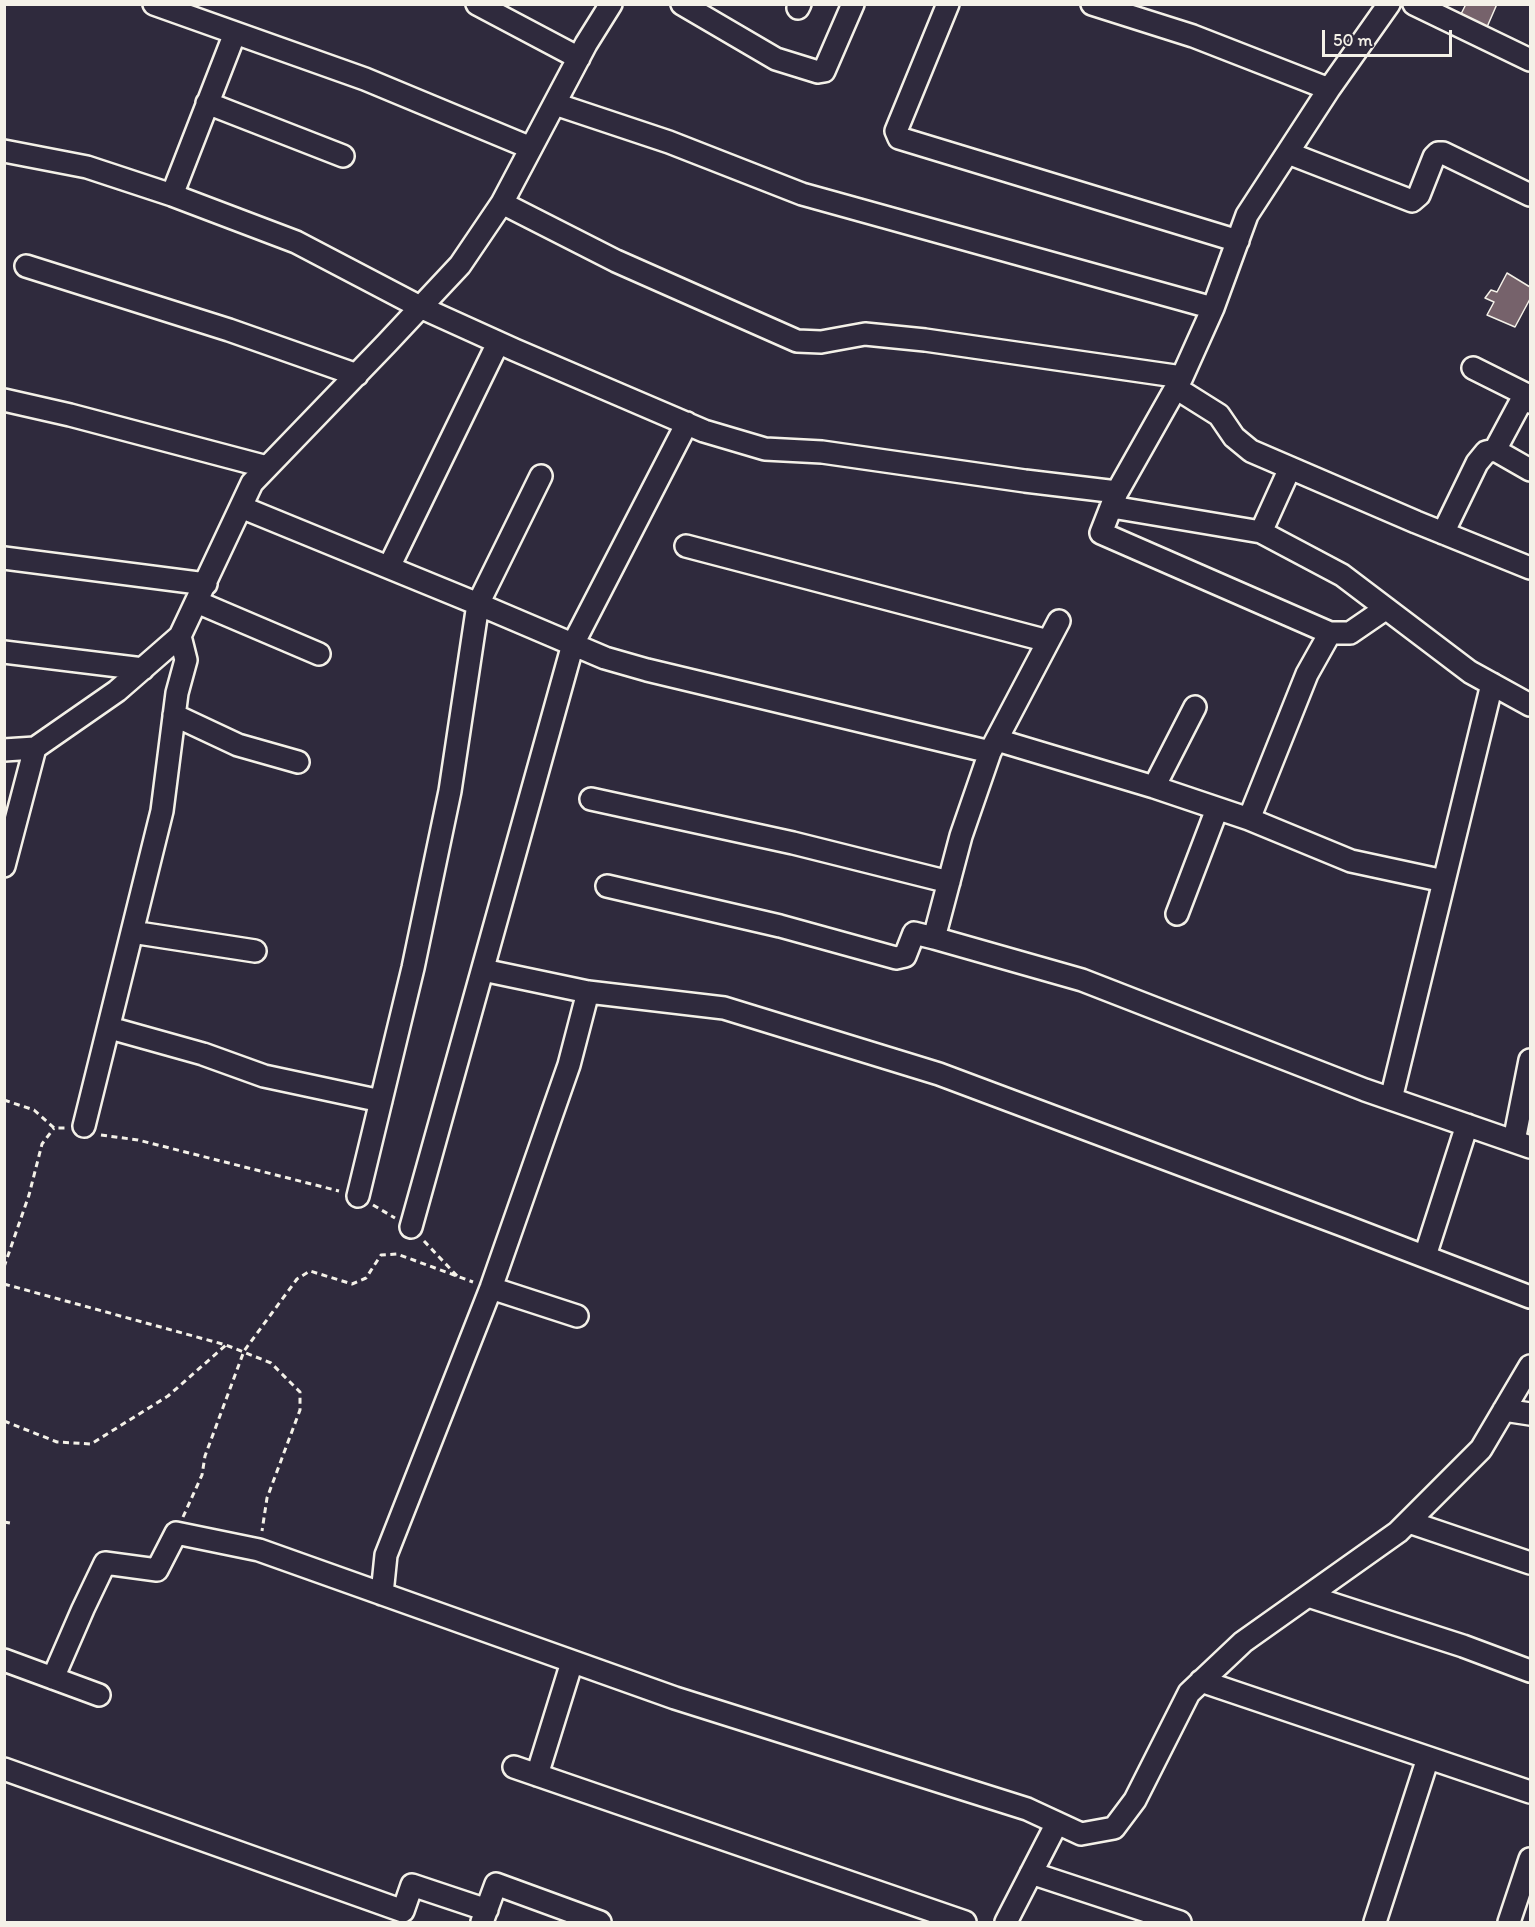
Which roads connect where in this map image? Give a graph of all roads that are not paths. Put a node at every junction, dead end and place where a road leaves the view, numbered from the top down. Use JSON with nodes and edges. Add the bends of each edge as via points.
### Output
{"nodes":[{"id":1,"x":154,"y":4,"type":"edge"},
{"id":2,"x":477,"y":4,"type":"edge"},
{"id":3,"x":611,"y":4,"type":"edge"},
{"id":4,"x":682,"y":4,"type":"edge"},
{"id":5,"x":853,"y":4,"type":"edge"},
{"id":6,"x":948,"y":4,"type":"edge"},
{"id":7,"x":1092,"y":4,"type":"edge"},
{"id":8,"x":1389,"y":4,"type":"edge"},
{"id":9,"x":1414,"y":4,"type":"edge"},
{"id":10,"x":235,"y":33,"type":"junction"},
{"id":11,"x":579,"y":57,"type":"junction"},
{"id":12,"x":1530,"y":60,"type":"edge"},
{"id":13,"x":1329,"y":89,"type":"junction"},
{"id":14,"x":207,"y":103,"type":"junction"},
{"id":15,"x":555,"y":104,"type":"junction"},
{"id":16,"x":531,"y":148,"type":"junction"},
{"id":17,"x":4,"y":151,"type":"edge"},
{"id":18,"x":1288,"y":153,"type":"junction"},
{"id":19,"x":342,"y":156,"type":"dead end"},
{"id":20,"x":172,"y":195,"type":"junction"},
{"id":21,"x":1530,"y":195,"type":"edge"},
{"id":22,"x":502,"y":203,"type":"junction"},
{"id":23,"x":1238,"y":241,"type":"junction"},
{"id":24,"x":26,"y":266,"type":"dead end"},
{"id":25,"x":420,"y":307,"type":"junction"},
{"id":26,"x":1213,"y":308,"type":"junction"},
{"id":27,"x":498,"y":343,"type":"junction"},
{"id":28,"x":1473,"y":368,"type":"dead end"},
{"id":29,"x":357,"y":375,"type":"junction"},
{"id":30,"x":1179,"y":382,"type":"junction"},
{"id":31,"x":1528,"y":398,"type":"edge"},
{"id":32,"x":4,"y":400,"type":"edge"},
{"id":33,"x":687,"y":423,"type":"junction"},
{"id":34,"x":1495,"y":450,"type":"junction"},
{"id":35,"x":267,"y":467,"type":"junction"},
{"id":36,"x":1290,"y":468,"type":"junction"},
{"id":37,"x":1530,"y":470,"type":"edge"},
{"id":38,"x":541,"y":476,"type":"dead end"},
{"id":39,"x":1114,"y":500,"type":"junction"},
{"id":40,"x":241,"y":507,"type":"junction"},
{"id":41,"x":1261,"y":532,"type":"junction"},
{"id":42,"x":1443,"y":533,"type":"junction"},
{"id":43,"x":686,"y":546,"type":"dead end"},
{"id":44,"x":4,"y":558,"type":"edge"},
{"id":45,"x":389,"y":567,"type":"junction"},
{"id":46,"x":1530,"y":568,"type":"edge"},
{"id":47,"x":202,"y":593,"type":"junction"},
{"id":48,"x":478,"y":604,"type":"junction"},
{"id":49,"x":1385,"y":609,"type":"junction"},
{"id":50,"x":1059,"y":621,"type":"dead end"},
{"id":51,"x":1330,"y":633,"type":"junction"},
{"id":52,"x":180,"y":636,"type":"junction"},
{"id":53,"x":1048,"y":641,"type":"junction"},
{"id":54,"x":573,"y":644,"type":"junction"},
{"id":55,"x":4,"y":652,"type":"edge"},
{"id":56,"x":319,"y":654,"type":"dead end"},
{"id":57,"x":143,"y":669,"type":"junction"},
{"id":58,"x":1492,"y":684,"type":"junction"},
{"id":59,"x":1530,"y":705,"type":"edge"},
{"id":60,"x":1195,"y":707,"type":"dead end"},
{"id":61,"x":174,"y":715,"type":"junction"},
{"id":62,"x":994,"y":746,"type":"junction"},
{"id":63,"x":35,"y":748,"type":"junction"},
{"id":64,"x":4,"y":750,"type":"edge"},
{"id":65,"x":298,"y":762,"type":"dead end"},
{"id":66,"x":1154,"y":788,"type":"junction"},
{"id":67,"x":591,"y":800,"type":"dead end"},
{"id":68,"x":1217,"y":808,"type":"junction"},
{"id":69,"x":1249,"y":819,"type":"junction"},
{"id":70,"x":4,"y":866,"type":"edge"},
{"id":71,"x":1444,"y":881,"type":"junction"},
{"id":72,"x":949,"y":882,"type":"junction"},
{"id":73,"x":607,"y":886,"type":"dead end"},
{"id":74,"x":1178,"y":914,"type":"dead end"},
{"id":75,"x":132,"y":932,"type":"junction"},
{"id":76,"x":934,"y":938,"type":"junction"},
{"id":77,"x":255,"y":951,"type":"dead end"},
{"id":78,"x":483,"y":970,"type":"junction"},
{"id":79,"x":588,"y":992,"type":"junction"},
{"id":80,"x":110,"y":1028,"type":"junction"},
{"id":81,"x":1530,"y":1060,"type":"edge"},
{"id":82,"x":1391,"y":1099,"type":"junction"},
{"id":83,"x":381,"y":1101,"type":"junction"},
{"id":84,"x":1467,"y":1125,"type":"junction"},
{"id":85,"x":84,"y":1126,"type":"road end"},
{"id":86,"x":1522,"y":1144,"type":"edge"},
{"id":87,"x":358,"y":1196,"type":"road end"},
{"id":88,"x":411,"y":1227,"type":"road end"},
{"id":89,"x":1425,"y":1256,"type":"junction"},
{"id":90,"x":491,"y":1288,"type":"junction"},
{"id":91,"x":1530,"y":1297,"type":"edge"},
{"id":92,"x":578,"y":1316,"type":"dead end"},
{"id":93,"x":1530,"y":1366,"type":"edge"},
{"id":94,"x":1504,"y":1410,"type":"junction"},
{"id":95,"x":1530,"y":1414,"type":"edge"},
{"id":96,"x":1409,"y":1522,"type":"junction"},
{"id":97,"x":1530,"y":1563,"type":"edge"},
{"id":98,"x":382,"y":1594,"type":"junction"},
{"id":99,"x":1308,"y":1596,"type":"junction"},
{"id":100,"x":4,"y":1659,"type":"edge"},
{"id":101,"x":572,"y":1662,"type":"junction"},
{"id":102,"x":1530,"y":1671,"type":"edge"},
{"id":103,"x":52,"y":1678,"type":"junction"},
{"id":104,"x":1201,"y":1681,"type":"junction"},
{"id":105,"x":99,"y":1695,"type":"dead end"},
{"id":106,"x":1428,"y":1758,"type":"junction"},
{"id":107,"x":514,"y":1767,"type":"dead end"},
{"id":108,"x":4,"y":1769,"type":"edge"},
{"id":109,"x":537,"y":1775,"type":"junction"},
{"id":110,"x":1530,"y":1792,"type":"edge"},
{"id":111,"x":1057,"y":1823,"type":"junction"},
{"id":112,"x":1530,"y":1859,"type":"edge"},
{"id":113,"x":1031,"y":1873,"type":"junction"},
{"id":114,"x":484,"y":1916,"type":"edge"},
{"id":115,"x":600,"y":1923,"type":"edge"},
{"id":116,"x":965,"y":1923,"type":"edge"},
{"id":117,"x":1006,"y":1923,"type":"edge"},
{"id":118,"x":1180,"y":1923,"type":"edge"},
{"id":119,"x":1375,"y":1923,"type":"edge"},
{"id":120,"x":1509,"y":1923,"type":"edge"}],
"edges":[{"from":1,"to":10,"type":"street"},
{"from":2,"to":11,"type":"street"},
{"from":3,"to":11,"type":"street"},
{"from":4,"to":5,"type":"street","via":[[776,59],[818,72],[824,71]]},
{"from":6,"to":23,"type":"street","via":[[896,131],[899,138]]},
{"from":7,"to":13,"type":"street","via":[[1193,36]]},
{"from":8,"to":13,"type":"street"},
{"from":9,"to":12,"type":"street"},
{"from":10,"to":14,"type":"street"},
{"from":10,"to":16,"type":"street","via":[[365,79]]},
{"from":11,"to":15,"type":"street"},
{"from":13,"to":18,"type":"street"},
{"from":14,"to":19,"type":"street"},
{"from":14,"to":20,"type":"street"},
{"from":15,"to":16,"type":"street"},
{"from":15,"to":26,"type":"street","via":[[669,142],[802,194]]},
{"from":16,"to":22,"type":"street"},
{"from":17,"to":20,"type":"street","via":[[87,167]]},
{"from":18,"to":21,"type":"street","via":[[1412,201],[1419,195],[1434,157],[1443,153]]},
{"from":18,"to":23,"type":"street","via":[[1247,215]]},
{"from":20,"to":25,"type":"street","via":[[296,242]]},
{"from":22,"to":25,"type":"street","via":[[460,265]]},
{"from":22,"to":30,"type":"street","via":[[616,261],[797,341],[820,342],[865,334],[925,340]]},
{"from":23,"to":26,"type":"street"},
{"from":24,"to":29,"type":"street"},
{"from":25,"to":27,"type":"street"},
{"from":25,"to":29,"type":"street"},
{"from":26,"to":30,"type":"street"},
{"from":27,"to":33,"type":"street"},
{"from":27,"to":45,"type":"street"},
{"from":28,"to":31,"type":"street"},
{"from":29,"to":35,"type":"street"},
{"from":30,"to":36,"type":"street","via":[[1220,415],[1234,437],[1251,451]]},
{"from":30,"to":39,"type":"street"},
{"from":31,"to":34,"type":"street"},
{"from":32,"to":35,"type":"street"},
{"from":33,"to":39,"type":"street","via":[[765,449],[822,452],[1024,482]]},
{"from":33,"to":54,"type":"street"},
{"from":34,"to":37,"type":"street"},
{"from":34,"to":42,"type":"street","via":[[1486,452],[1477,463]]},
{"from":35,"to":40,"type":"street","via":[[252,483]]},
{"from":36,"to":41,"type":"street"},
{"from":36,"to":42,"type":"street"},
{"from":38,"to":48,"type":"street"},
{"from":39,"to":41,"type":"street"},
{"from":39,"to":51,"type":"street","via":[[1101,533]]},
{"from":40,"to":45,"type":"street"},
{"from":40,"to":47,"type":"street"},
{"from":41,"to":49,"type":"street","via":[[1325,565]]},
{"from":42,"to":46,"type":"street"},
{"from":43,"to":53,"type":"street"},
{"from":44,"to":47,"type":"street"},
{"from":45,"to":48,"type":"street"},
{"from":47,"to":52,"type":"street"},
{"from":47,"to":56,"type":"street"},
{"from":48,"to":54,"type":"street"},
{"from":48,"to":83,"type":"street","via":[[450,791]]},
{"from":49,"to":51,"type":"street","via":[[1350,633]]},
{"from":49,"to":58,"type":"street"},
{"from":50,"to":53,"type":"street"},
{"from":51,"to":69,"type":"street","via":[[1307,674]]},
{"from":52,"to":57,"type":"street"},
{"from":52,"to":61,"type":"street","via":[[186,660]]},
{"from":53,"to":62,"type":"street"},
{"from":54,"to":62,"type":"street","via":[[647,670]]},
{"from":54,"to":78,"type":"street"},
{"from":55,"to":57,"type":"street"},
{"from":57,"to":63,"type":"street"},
{"from":58,"to":59,"type":"street"},
{"from":58,"to":71,"type":"street"},
{"from":60,"to":66,"type":"street"},
{"from":61,"to":65,"type":"street","via":[[238,745]]},
{"from":61,"to":75,"type":"street","via":[[162,812]]},
{"from":62,"to":66,"type":"street"},
{"from":62,"to":72,"type":"street"},
{"from":63,"to":64,"type":"street"},
{"from":63,"to":70,"type":"street"},
{"from":66,"to":68,"type":"street"},
{"from":67,"to":72,"type":"street","via":[[793,843]]},
{"from":68,"to":69,"type":"street"},
{"from":68,"to":74,"type":"street"},
{"from":69,"to":71,"type":"street","via":[[1352,861]]},
{"from":71,"to":82,"type":"street"},
{"from":72,"to":76,"type":"street"},
{"from":73,"to":76,"type":"street","via":[[780,926],[896,958],[904,956],[914,933]]},
{"from":75,"to":77,"type":"street"},
{"from":75,"to":80,"type":"street"},
{"from":76,"to":82,"type":"street","via":[[1082,980]]},
{"from":78,"to":79,"type":"street"},
{"from":78,"to":88,"type":"street"},
{"from":79,"to":89,"type":"street","via":[[724,1008],[939,1074]]},
{"from":79,"to":90,"type":"street","via":[[569,1065]]},
{"from":80,"to":83,"type":"street","via":[[264,1076]]},
{"from":80,"to":85,"type":"street"},
{"from":81,"to":86,"type":"street"},
{"from":82,"to":84,"type":"street"},
{"from":83,"to":87,"type":"street"},
{"from":84,"to":86,"type":"street"},
{"from":84,"to":89,"type":"street"},
{"from":89,"to":91,"type":"street"},
{"from":90,"to":92,"type":"street"},
{"from":90,"to":98,"type":"street","via":[[386,1555]]},
{"from":93,"to":94,"type":"street"},
{"from":94,"to":95,"type":"street"},
{"from":94,"to":96,"type":"street","via":[[1481,1449]]},
{"from":96,"to":97,"type":"street"},
{"from":96,"to":99,"type":"street"},
{"from":98,"to":101,"type":"street"},
{"from":98,"to":103,"type":"street","via":[[259,1550],[176,1533],[157,1570],[105,1563]]},
{"from":99,"to":102,"type":"street"},
{"from":99,"to":104,"type":"street","via":[[1243,1642]]},
{"from":100,"to":103,"type":"street"},
{"from":101,"to":109,"type":"street"},
{"from":101,"to":111,"type":"street","via":[[1027,1809]]},
{"from":103,"to":105,"type":"street"},
{"from":104,"to":106,"type":"street"},
{"from":104,"to":111,"type":"street","via":[[1189,1692],[1134,1800],[1114,1828],[1081,1833]]},
{"from":106,"to":110,"type":"street"},
{"from":106,"to":119,"type":"street"},
{"from":107,"to":109,"type":"street"},
{"from":108,"to":114,"type":"street","via":[[403,1911],[412,1885]]},
{"from":109,"to":116,"type":"street"},
{"from":111,"to":113,"type":"street"},
{"from":112,"to":120,"type":"street"},
{"from":113,"to":117,"type":"street"},
{"from":113,"to":118,"type":"street"},
{"from":114,"to":115,"type":"street","via":[[496,1884]]}]}
